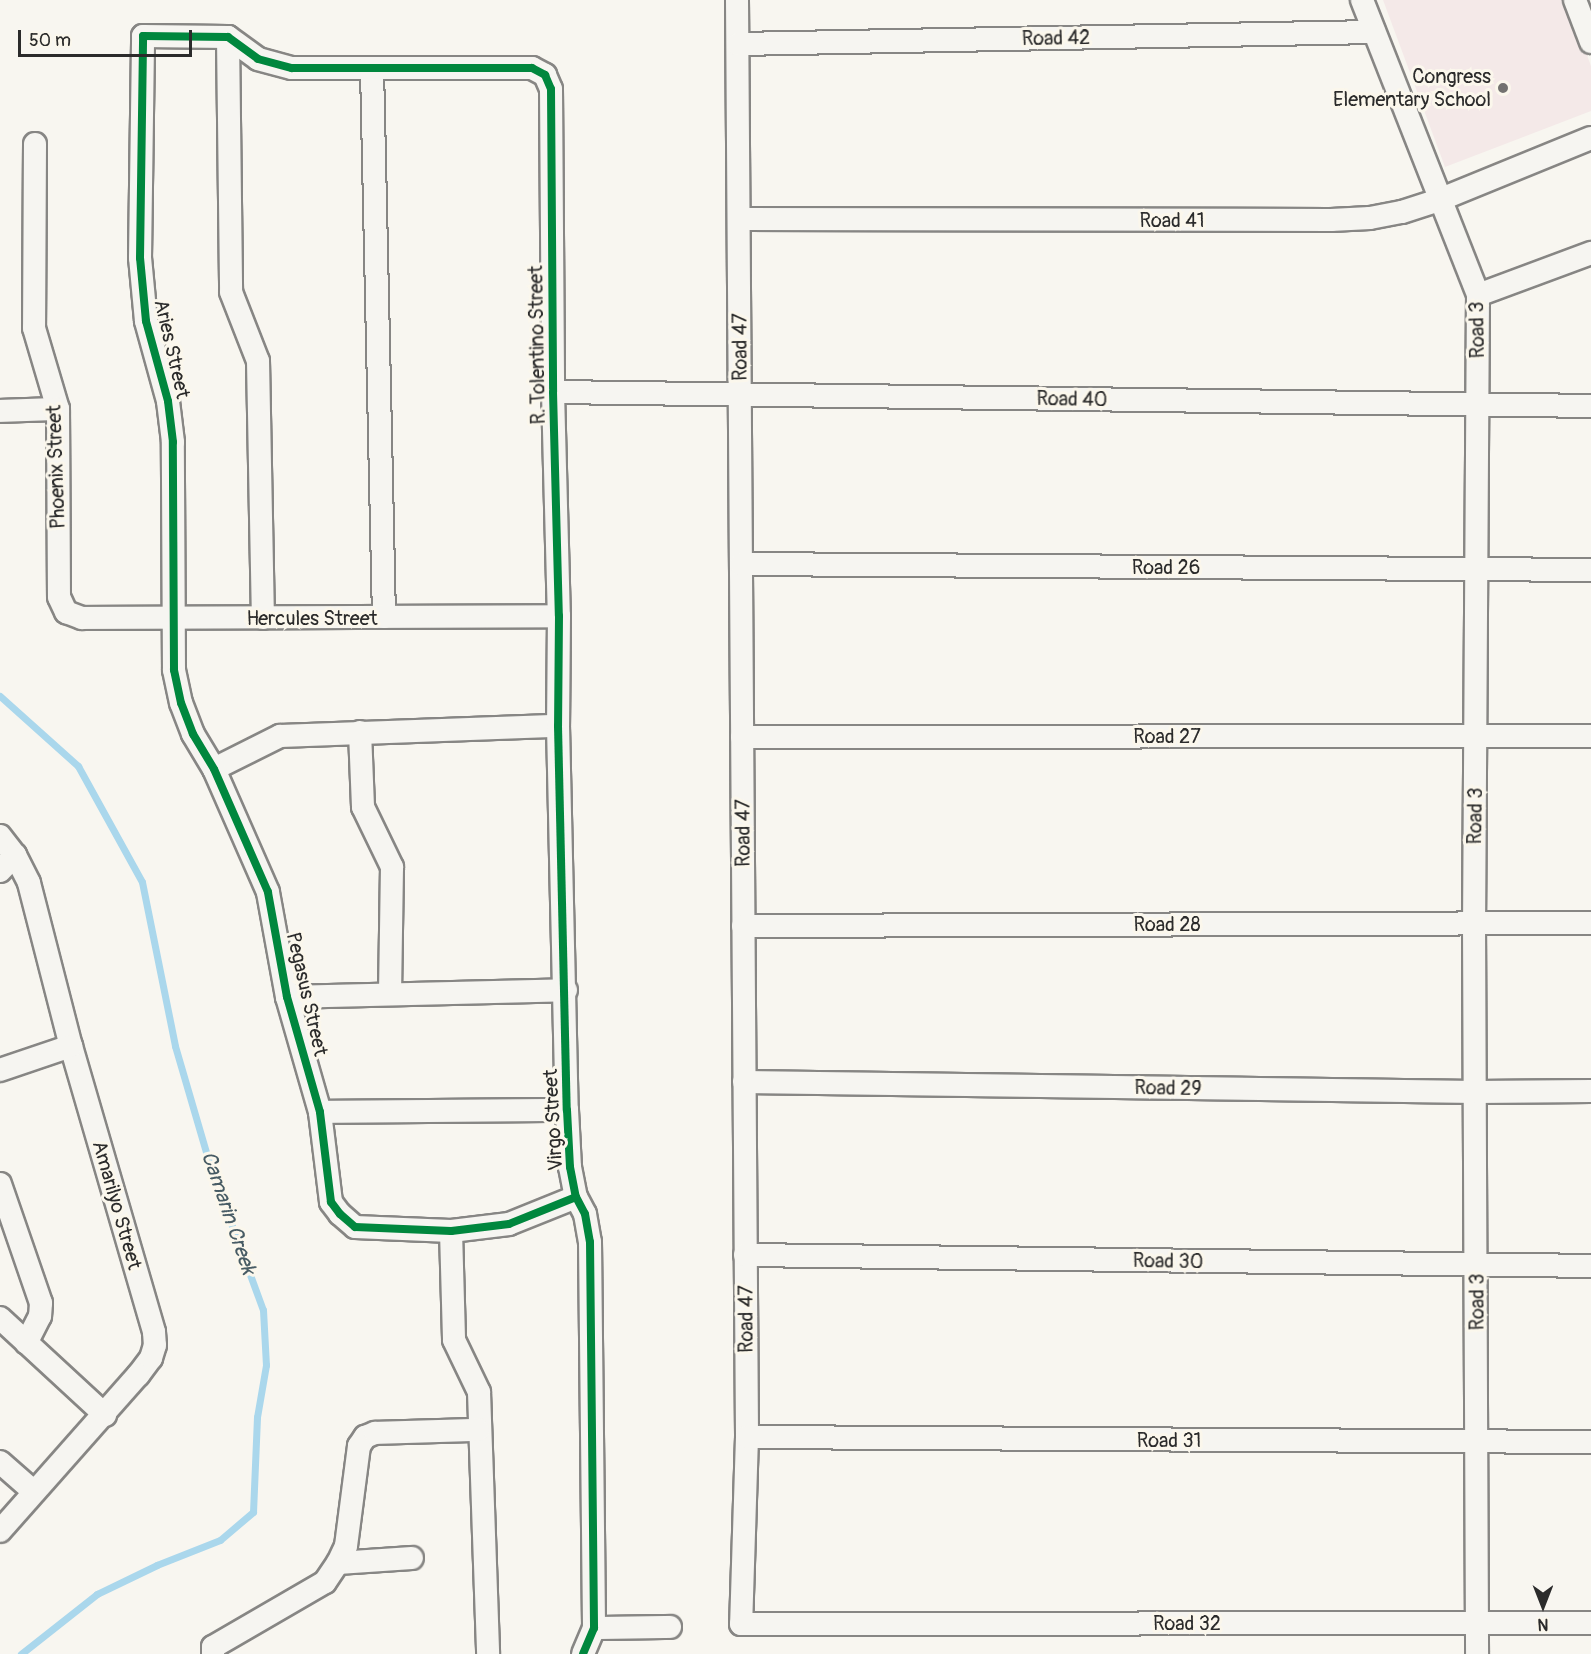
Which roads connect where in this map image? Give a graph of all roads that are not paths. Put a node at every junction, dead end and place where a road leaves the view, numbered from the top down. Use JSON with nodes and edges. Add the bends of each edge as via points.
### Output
{"nodes":[{"id":1,"x":737,"y":0,"type":"edge"},
{"id":2,"x":1362,"y":0,"type":"edge"},
{"id":3,"x":1575,"y":0,"type":"edge"},
{"id":4,"x":1374,"y":32,"type":"junction"},
{"id":5,"x":228,"y":37,"type":"junction"},
{"id":6,"x":1591,"y":42,"type":"edge"},
{"id":7,"x":738,"y":44,"type":"junction"},
{"id":8,"x":372,"y":68,"type":"junction"},
{"id":9,"x":1591,"y":138,"type":"edge"},
{"id":10,"x":35,"y":144,"type":"dead end"},
{"id":11,"x":1439,"y":200,"type":"junction"},
{"id":12,"x":739,"y":219,"type":"junction"},
{"id":13,"x":1591,"y":253,"type":"edge"},
{"id":14,"x":1478,"y":295,"type":"junction"},
{"id":15,"x":553,"y":392,"type":"junction"},
{"id":16,"x":740,"y":394,"type":"junction"},
{"id":17,"x":1478,"y":404,"type":"junction"},
{"id":18,"x":1591,"y":406,"type":"edge"},
{"id":19,"x":58,"y":409,"type":"junction"},
{"id":20,"x":0,"y":411,"type":"edge"},
{"id":21,"x":741,"y":564,"type":"junction"},
{"id":22,"x":1476,"y":569,"type":"junction"},
{"id":23,"x":1591,"y":570,"type":"edge"},
{"id":24,"x":66,"y":612,"type":"joint"},
{"id":25,"x":559,"y":616,"type":"junction"},
{"id":26,"x":384,"y":617,"type":"junction"},
{"id":27,"x":173,"y":618,"type":"junction"},
{"id":28,"x":263,"y":618,"type":"junction"},
{"id":29,"x":558,"y":726,"type":"junction"},
{"id":30,"x":360,"y":732,"type":"junction"},
{"id":31,"x":1476,"y":736,"type":"junction"},
{"id":32,"x":1591,"y":736,"type":"edge"},
{"id":33,"x":742,"y":737,"type":"junction"},
{"id":34,"x":214,"y":769,"type":"junction"},
{"id":35,"x":0,"y":836,"type":"edge"},
{"id":36,"x":7,"y":863,"type":"edge"},
{"id":37,"x":1474,"y":923,"type":"junction"},
{"id":38,"x":1591,"y":923,"type":"edge"},
{"id":39,"x":743,"y":926,"type":"junction"},
{"id":40,"x":566,"y":990,"type":"junction"},
{"id":41,"x":390,"y":994,"type":"junction"},
{"id":42,"x":287,"y":997,"type":"junction"},
{"id":43,"x":71,"y":1046,"type":"junction"},
{"id":44,"x":0,"y":1070,"type":"edge"},
{"id":45,"x":744,"y":1082,"type":"junction"},
{"id":46,"x":1591,"y":1091,"type":"edge"},
{"id":47,"x":1476,"y":1092,"type":"junction"},
{"id":48,"x":567,"y":1110,"type":"junction"},
{"id":49,"x":320,"y":1112,"type":"junction"},
{"id":50,"x":0,"y":1184,"type":"edge"},
{"id":51,"x":576,"y":1197,"type":"junction"},
{"id":52,"x":451,"y":1231,"type":"junction"},
{"id":53,"x":746,"y":1255,"type":"junction"},
{"id":54,"x":1477,"y":1266,"type":"junction"},
{"id":55,"x":1591,"y":1266,"type":"edge"},
{"id":56,"x":0,"y":1318,"type":"edge"},
{"id":57,"x":26,"y":1343,"type":"junction"},
{"id":58,"x":105,"y":1415,"type":"junction"},
{"id":59,"x":478,"y":1431,"type":"junction"},
{"id":60,"x":747,"y":1437,"type":"junction"},
{"id":61,"x":1591,"y":1442,"type":"edge"},
{"id":62,"x":1478,"y":1443,"type":"junction"},
{"id":63,"x":0,"y":1462,"type":"edge"},
{"id":64,"x":33,"y":1491,"type":"junction"},
{"id":65,"x":0,"y":1532,"type":"edge"},
{"id":66,"x":412,"y":1558,"type":"dead end"},
{"id":67,"x":338,"y":1563,"type":"junction"},
{"id":68,"x":1477,"y":1623,"type":"junction"},
{"id":69,"x":1591,"y":1623,"type":"edge"},
{"id":70,"x":783,"y":1624,"type":"joint"},
{"id":71,"x":670,"y":1627,"type":"dead end"},
{"id":72,"x":594,"y":1628,"type":"junction"},
{"id":73,"x":213,"y":1654,"type":"edge"},
{"id":74,"x":488,"y":1654,"type":"edge"},
{"id":75,"x":583,"y":1654,"type":"edge"},
{"id":76,"x":1477,"y":1654,"type":"edge"}],
"edges":[{"from":1,"to":7,"type":"street","name":"Road 47"},
{"from":2,"to":4,"type":"street","name":"Road 3"},
{"from":3,"to":6,"type":"street"},
{"from":4,"to":7,"type":"street","name":"Road 42"},
{"from":4,"to":11,"type":"street","name":"Road 3"},
{"from":5,"to":8,"type":"street","via":[[258,59],[292,68]]},
{"from":5,"to":27,"type":"street","name":"Aries Street","via":[[143,36],[140,258],[146,321],[168,401],[172,442]]},
{"from":5,"to":28,"type":"street","via":[[231,292],[258,361]]},
{"from":7,"to":12,"type":"street","name":"Road 47"},
{"from":8,"to":15,"type":"street","name":"R. Tolentino Street","via":[[531,68],[545,75],[551,89]]},
{"from":8,"to":26,"type":"street"},
{"from":9,"to":11,"type":"street","name":"Road 41"},
{"from":10,"to":19,"type":"street","name":"Phoenix Street","via":[[34,328]]},
{"from":11,"to":12,"type":"street","name":"Road 41","via":[[1402,212],[1331,220]]},
{"from":11,"to":14,"type":"street","name":"Road 3"},
{"from":12,"to":16,"type":"street","name":"Road 47"},
{"from":13,"to":14,"type":"street"},
{"from":14,"to":17,"type":"street","name":"Road 3"},
{"from":15,"to":16,"type":"street","name":"Road 40"},
{"from":15,"to":25,"type":"street","name":"R. Tolentino Street"},
{"from":16,"to":17,"type":"street","name":"Road 40"},
{"from":16,"to":21,"type":"street","name":"Road 47"},
{"from":17,"to":18,"type":"street","name":"Road 40"},
{"from":17,"to":22,"type":"street","name":"Road 3"},
{"from":19,"to":20,"type":"street"},
{"from":19,"to":24,"type":"street","name":"Phoenix Street","via":[[59,597]]},
{"from":21,"to":22,"type":"street","name":"Road 26"},
{"from":21,"to":33,"type":"street","name":"Road 47"},
{"from":22,"to":23,"type":"street","name":"Road 26"},
{"from":22,"to":31,"type":"street","name":"Road 3"},
{"from":24,"to":27,"type":"street","name":"Hercules Street","via":[[82,618]]},
{"from":25,"to":26,"type":"street","name":"Hercules Street"},
{"from":25,"to":29,"type":"street","name":"Virgo Street"},
{"from":26,"to":28,"type":"street","name":"Hercules Street"},
{"from":27,"to":28,"type":"street","name":"Hercules Street"},
{"from":27,"to":34,"type":"street","name":"Aries Street","via":[[174,670],[181,703],[193,734]]},
{"from":29,"to":30,"type":"street"},
{"from":29,"to":40,"type":"street","name":"Virgo Street"},
{"from":30,"to":34,"type":"street","via":[[280,736]]},
{"from":30,"to":41,"type":"street","via":[[363,807],[392,867]]},
{"from":31,"to":32,"type":"street","name":"Road 27"},
{"from":31,"to":33,"type":"street","name":"Road 27"},
{"from":31,"to":37,"type":"street","name":"Road 3"},
{"from":33,"to":39,"type":"street","name":"Road 47"},
{"from":34,"to":42,"type":"street","name":"Pegasus Street","via":[[268,892]]},
{"from":35,"to":36,"type":"street","name":"Amarilyo Street"},
{"from":36,"to":43,"type":"street","name":"Amarilyo Street","via":[[29,883]]},
{"from":37,"to":38,"type":"street","name":"Road 28"},
{"from":37,"to":39,"type":"street","name":"Road 28"},
{"from":37,"to":47,"type":"street","name":"Road 3"},
{"from":39,"to":45,"type":"street","name":"Road 47"},
{"from":40,"to":41,"type":"street"},
{"from":40,"to":48,"type":"street","name":"Virgo Street"},
{"from":41,"to":42,"type":"street"},
{"from":42,"to":49,"type":"street","name":"Pegasus Street"},
{"from":43,"to":44,"type":"street"},
{"from":43,"to":58,"type":"street","name":"Amarilyo Street","via":[[154,1332],[151,1359]]},
{"from":45,"to":47,"type":"street","name":"Road 29"},
{"from":45,"to":53,"type":"street","name":"Road 47"},
{"from":46,"to":47,"type":"street","name":"Road 29"},
{"from":47,"to":54,"type":"street","name":"Road 3"},
{"from":48,"to":49,"type":"street"},
{"from":48,"to":51,"type":"street","name":"Virgo Street"},
{"from":49,"to":52,"type":"street","name":"Pegasus Street","via":[[331,1202],[340,1214],[355,1227]]},
{"from":50,"to":57,"type":"street","via":[[41,1303],[40,1316]]},
{"from":51,"to":52,"type":"street","via":[[509,1224]]},
{"from":51,"to":72,"type":"street","name":"Virgo Street","via":[[585,1214],[590,1242]]},
{"from":52,"to":59,"type":"street","via":[[454,1340],[479,1392]]},
{"from":53,"to":54,"type":"street","name":"Road 30"},
{"from":53,"to":60,"type":"street","name":"Road 47"},
{"from":54,"to":55,"type":"street","name":"Road 30"},
{"from":54,"to":62,"type":"street","name":"Road 3"},
{"from":56,"to":57,"type":"street"},
{"from":57,"to":58,"type":"street"},
{"from":58,"to":64,"type":"street","name":"Amarilyo Street"},
{"from":59,"to":67,"type":"street","via":[[375,1433],[365,1437],[359,1446],[346,1546]]},
{"from":59,"to":74,"type":"street"},
{"from":60,"to":62,"type":"street","name":"Road 31"},
{"from":60,"to":70,"type":"street","name":"Road 47","via":[[741,1624]]},
{"from":61,"to":62,"type":"street","name":"Road 31"},
{"from":62,"to":68,"type":"street","name":"Road 3"},
{"from":63,"to":64,"type":"street"},
{"from":64,"to":65,"type":"street","name":"Amarilyo Street"},
{"from":66,"to":67,"type":"street"},
{"from":67,"to":73,"type":"street","via":[[325,1582],[213,1647]]},
{"from":68,"to":69,"type":"street","name":"Road 32"},
{"from":68,"to":70,"type":"street","name":"Road 32"},
{"from":68,"to":76,"type":"street","name":"Road 3"},
{"from":71,"to":72,"type":"street"},
{"from":72,"to":75,"type":"street","name":"Virgo Street"}]}
